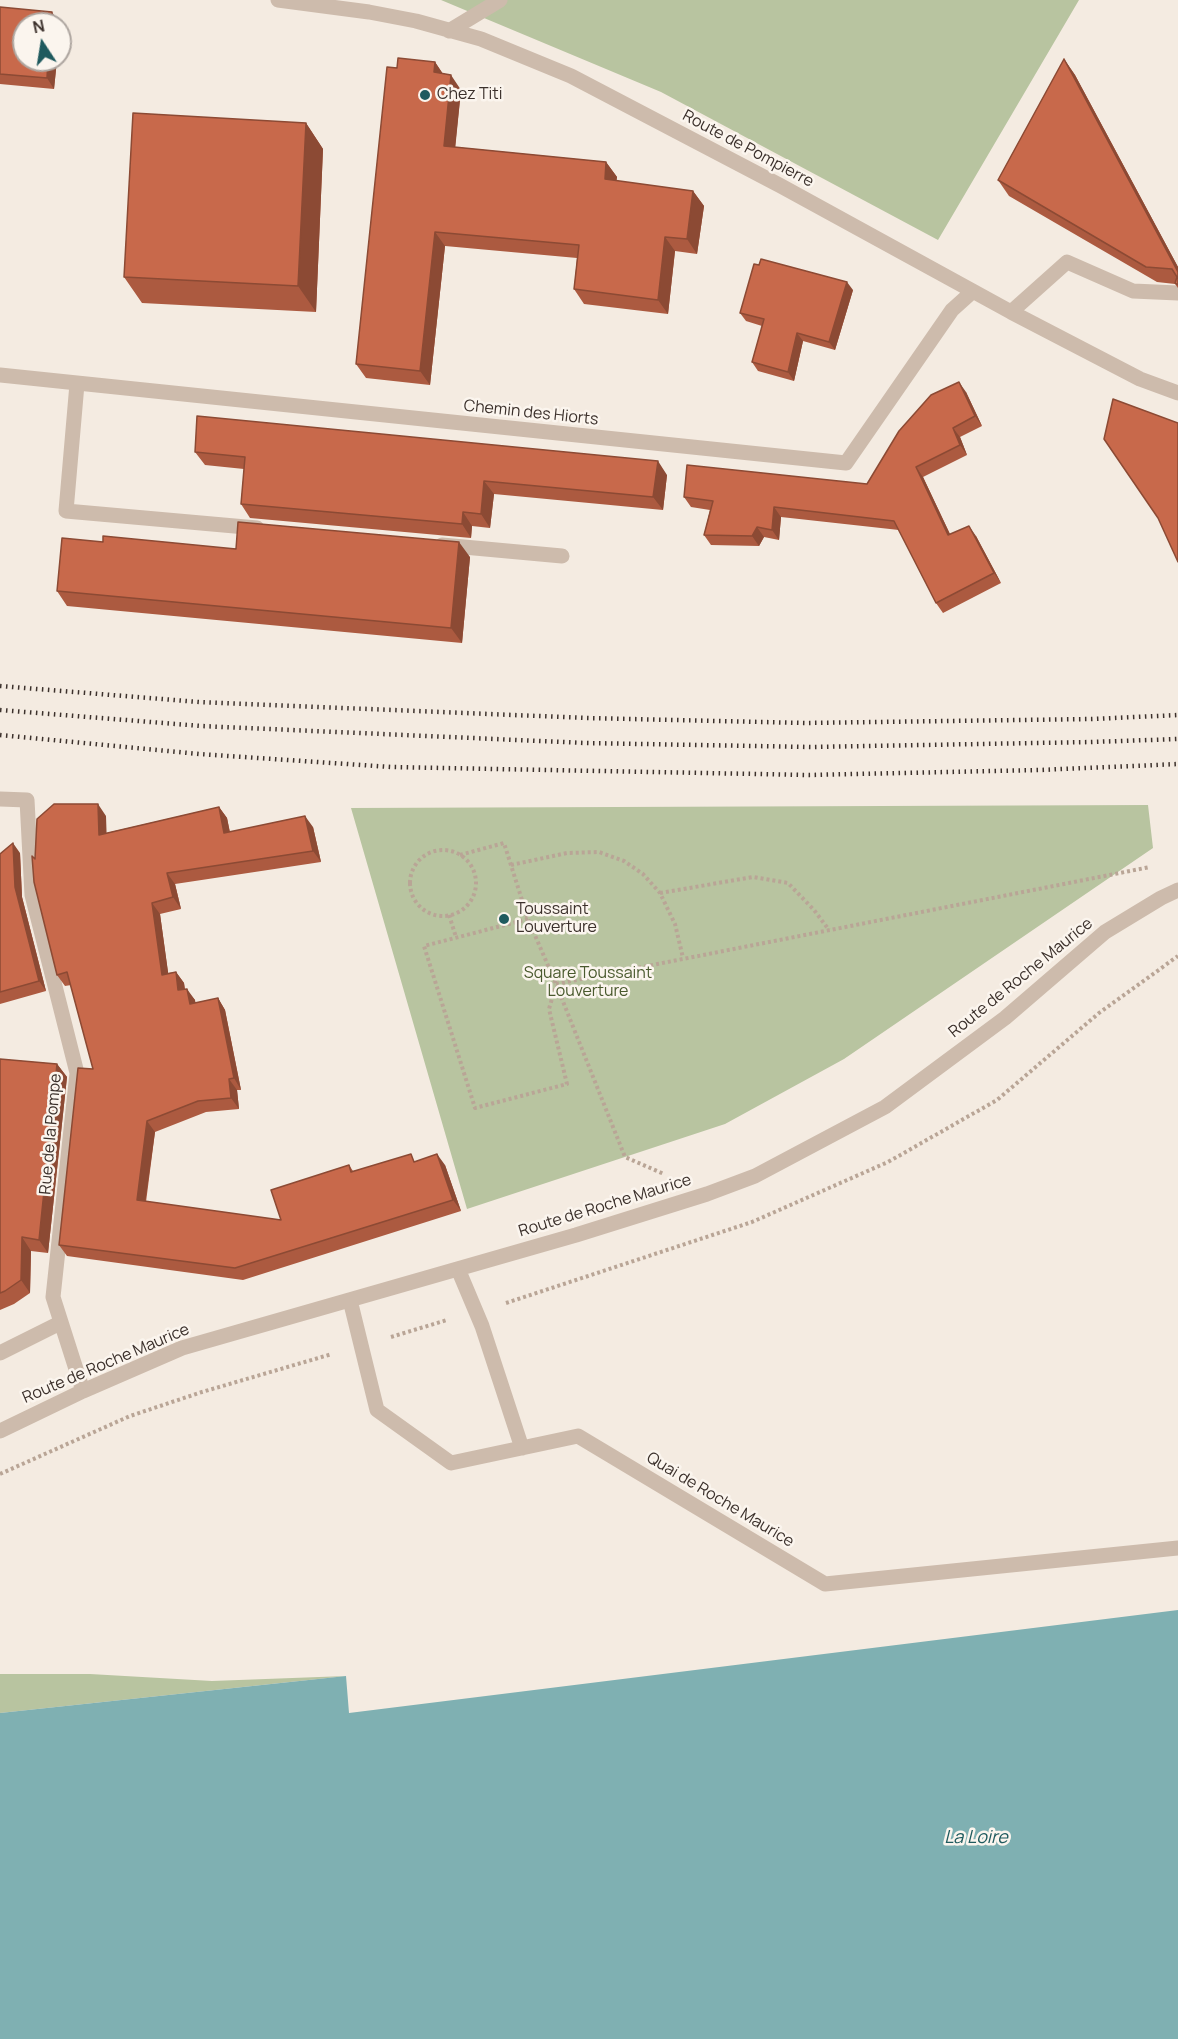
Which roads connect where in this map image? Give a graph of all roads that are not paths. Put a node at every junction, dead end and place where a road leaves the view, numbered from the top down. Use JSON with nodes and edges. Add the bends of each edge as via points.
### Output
{"nodes":[{"id":1,"x":279,"y":0,"type":"edge"},
{"id":2,"x":500,"y":0,"type":"edge"},
{"id":3,"x":449,"y":31,"type":"junction"},
{"id":4,"x":972,"y":292,"type":"junction"},
{"id":5,"x":1178,"y":293,"type":"edge"},
{"id":6,"x":1011,"y":312,"type":"junction"},
{"id":7,"x":0,"y":375,"type":"edge"},
{"id":8,"x":77,"y":384,"type":"junction"},
{"id":9,"x":1178,"y":393,"type":"edge"},
{"id":10,"x":267,"y":529,"type":"edge"},
{"id":11,"x":432,"y":544,"type":"edge"},
{"id":12,"x":562,"y":555,"type":"dead end"},
{"id":13,"x":0,"y":799,"type":"edge"},
{"id":14,"x":1178,"y":890,"type":"edge"},
{"id":15,"x":458,"y":1269,"type":"junction"},
{"id":16,"x":350,"y":1300,"type":"junction"},
{"id":17,"x":60,"y":1323,"type":"junction"},
{"id":18,"x":0,"y":1353,"type":"edge"},
{"id":19,"x":83,"y":1391,"type":"junction"},
{"id":20,"x":0,"y":1431,"type":"edge"},
{"id":21,"x":522,"y":1448,"type":"junction"},
{"id":22,"x":1178,"y":1548,"type":"edge"}],
"edges":[{"from":1,"to":3,"type":"street","name":"Route de Pompierre","via":[[369,12]]},
{"from":2,"to":3,"type":"street"},
{"from":3,"to":4,"type":"street","name":"Route de Pompierre","via":[[481,39],[571,76]]},
{"from":4,"to":6,"type":"street","name":"Route de Pompierre"},
{"from":4,"to":8,"type":"street","name":"Chemin des Hiorts","via":[[952,310],[846,463]]},
{"from":5,"to":6,"type":"street","via":[[1133,291],[1067,262]]},
{"from":6,"to":9,"type":"street","name":"Route de Pompierre","via":[[1140,379]]},
{"from":7,"to":8,"type":"street","name":"Chemin des Hiorts"},
{"from":8,"to":10,"type":"street","via":[[66,511]]},
{"from":11,"to":12,"type":"street"},
{"from":13,"to":17,"type":"street","name":"Rue de la Pompe","via":[[27,800],[32,895],[77,1073],[53,1297]]},
{"from":14,"to":15,"type":"street","name":"Route de Roche Maurice","via":[[1106,932],[1005,1018],[885,1107],[755,1176]]},
{"from":15,"to":16,"type":"street","name":"Route de Roche Maurice"},
{"from":15,"to":21,"type":"street","via":[[482,1326]]},
{"from":16,"to":19,"type":"street","name":"Route de Roche Maurice","via":[[182,1348]]},
{"from":16,"to":21,"type":"street","name":"Quai de Roche Maurice","via":[[377,1410],[451,1463]]},
{"from":17,"to":18,"type":"street"},
{"from":17,"to":19,"type":"street","name":"Rue de la Pompe"},
{"from":19,"to":20,"type":"street","name":"Route de Roche Maurice"},
{"from":21,"to":22,"type":"street","name":"Quai de Roche Maurice","via":[[578,1436],[825,1584]]}]}
